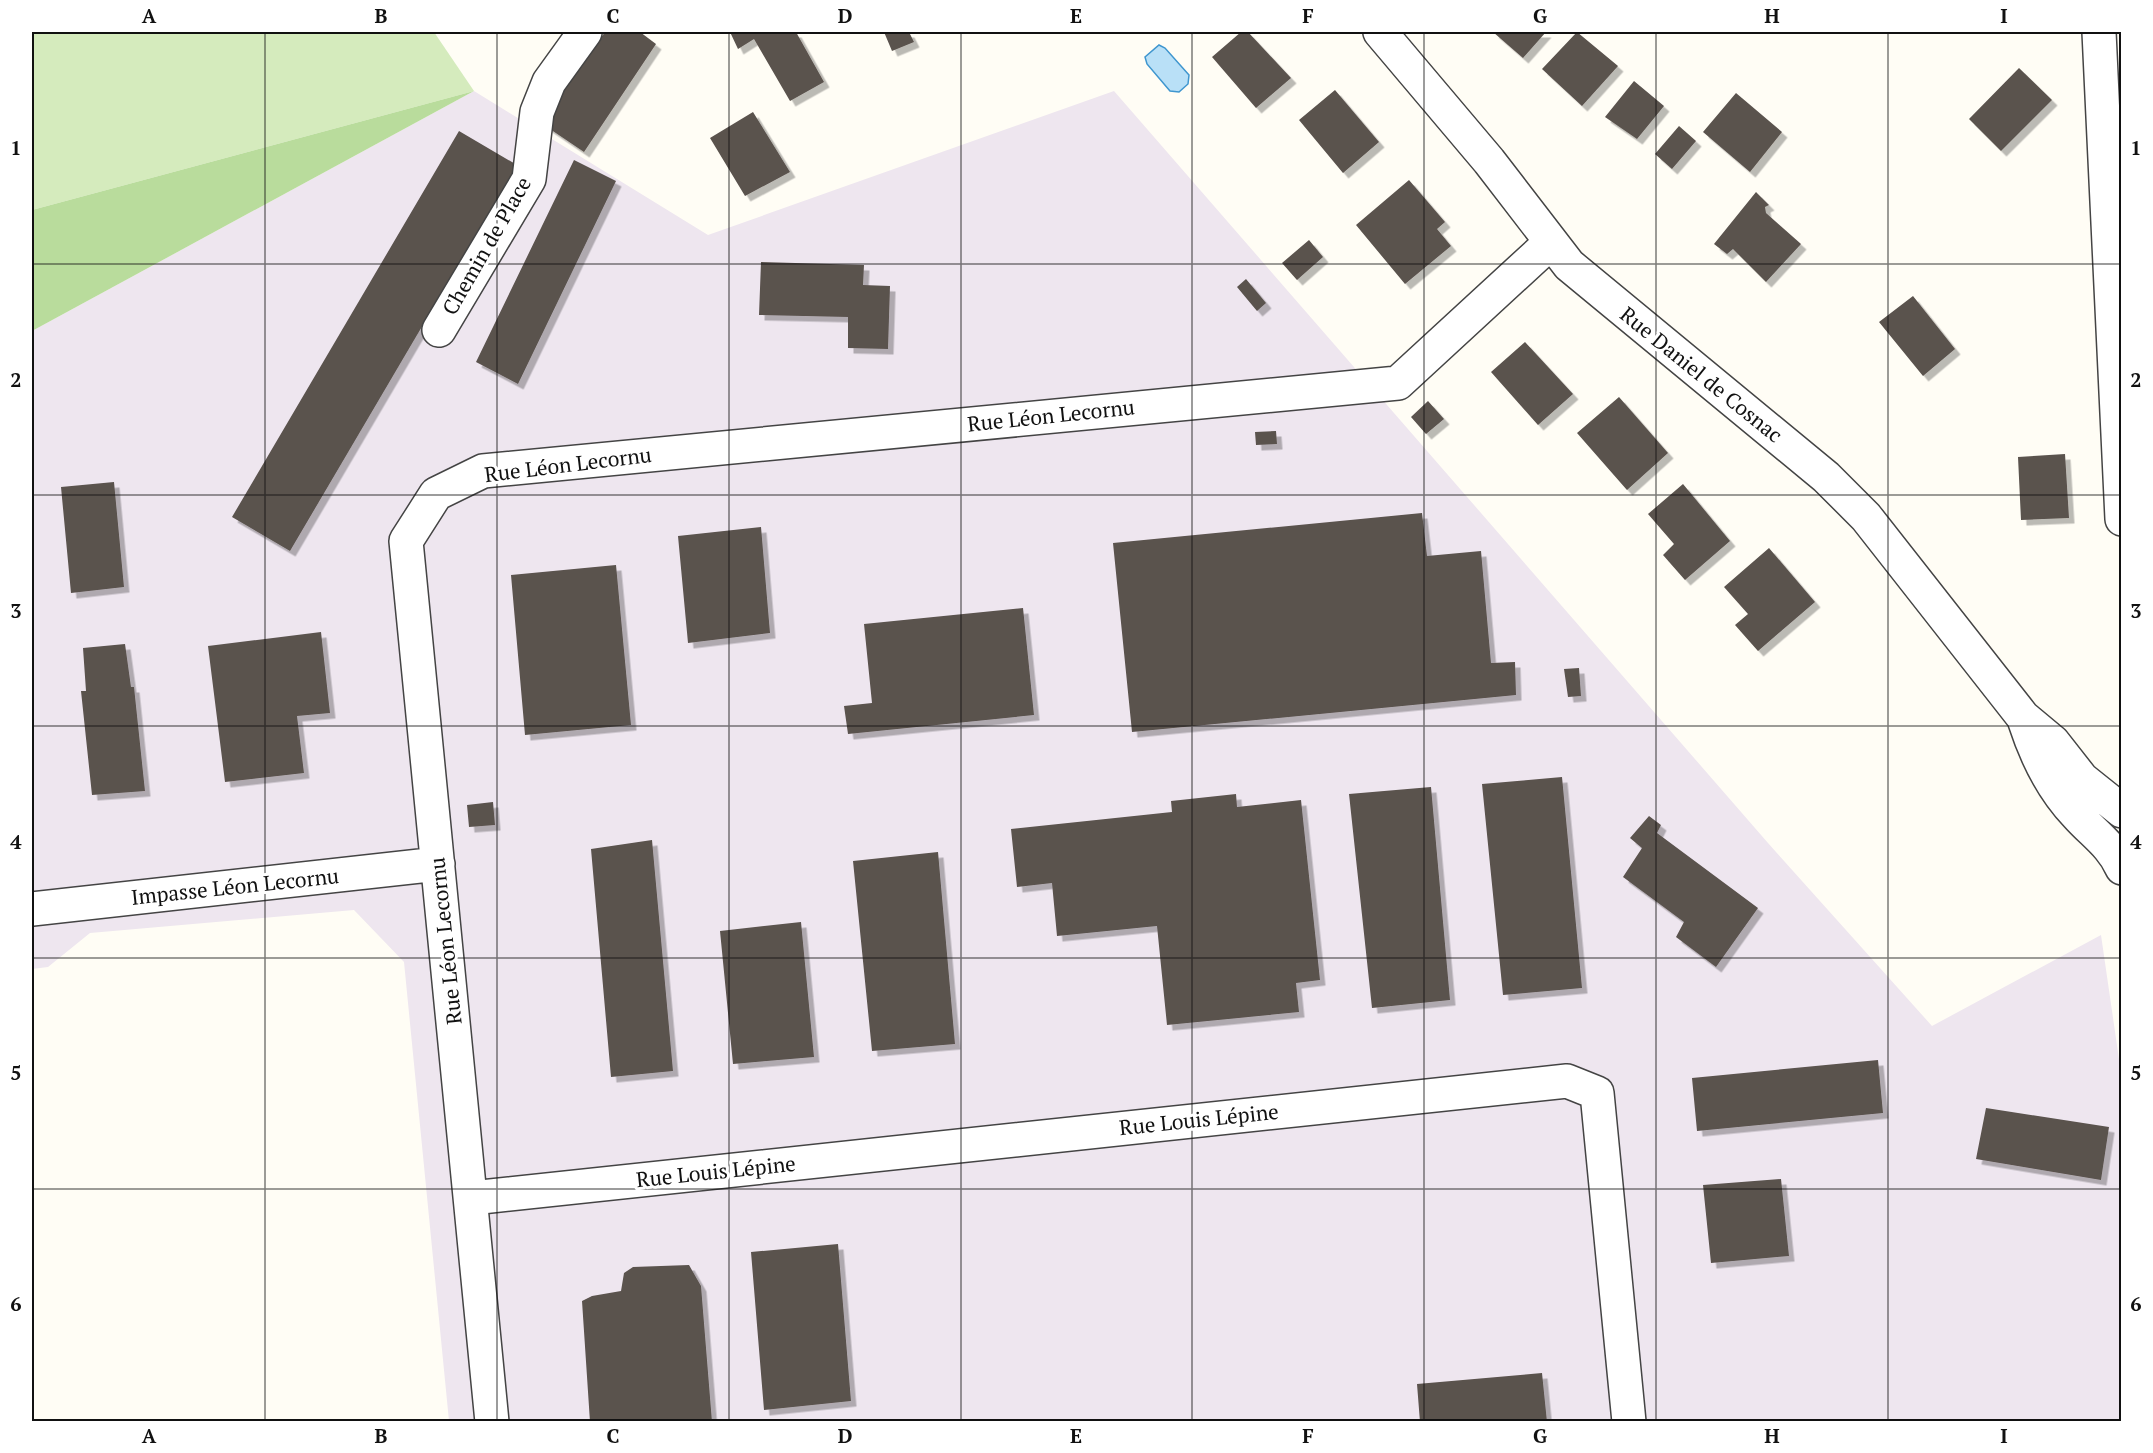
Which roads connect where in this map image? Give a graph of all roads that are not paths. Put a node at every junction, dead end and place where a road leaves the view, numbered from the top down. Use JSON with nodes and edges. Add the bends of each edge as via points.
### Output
{"nodes":[{"id":1,"x":585,"y":32,"type":"edge"},
{"id":2,"x":1380,"y":32,"type":"edge"},
{"id":3,"x":2099,"y":32,"type":"edge"},
{"id":4,"x":1550,"y":243,"type":"junction"},
{"id":5,"x":439,"y":330,"type":"dead end"},
{"id":6,"x":2121,"y":519,"type":"edge"},
{"id":7,"x":2023,"y":717,"type":"junction"},
{"id":8,"x":2119,"y":801,"type":"edge"},
{"id":9,"x":2115,"y":851,"type":"edge"},
{"id":10,"x":438,"y":864,"type":"junction"},
{"id":11,"x":32,"y":909,"type":"edge"},
{"id":12,"x":471,"y":1198,"type":"junction"},
{"id":13,"x":492,"y":1422,"type":"edge"},
{"id":14,"x":1629,"y":1422,"type":"edge"}],
"edges":[{"from":1,"to":5,"type":"street","name":"Chemin de Place","via":[[549,82],[537,112],[529,179]]},
{"from":2,"to":4,"type":"street","name":"Rue Daniel de Cosnac","via":[[1489,161]]},
{"from":3,"to":6,"type":"street"},
{"from":4,"to":7,"type":"street","name":"Rue Daniel de Cosnac","via":[[1594,288],[1735,400],[1826,477],[1866,517]]},
{"from":4,"to":10,"type":"street","name":"Rue Léon Lecornu","via":[[1398,383],[483,471],[436,494],[406,541]]},
{"from":7,"to":8,"type":"street","name":"Rue Daniel de Cosnac","via":[[2053,742],[2082,779]]},
{"from":7,"to":9,"type":"street","name":"Rue Daniel de Cosnac","via":[[2036,757],[2077,816]]},
{"from":8,"to":9,"type":"street"},
{"from":10,"to":11,"type":"street","name":"Impasse Léon Lecornu"},
{"from":10,"to":12,"type":"street","name":"Rue Léon Lecornu"},
{"from":12,"to":13,"type":"street","name":"Rue Léon Lecornu"},
{"from":12,"to":14,"type":"street","name":"Rue Louis Lépine","via":[[1567,1081],[1597,1093]]}]}
